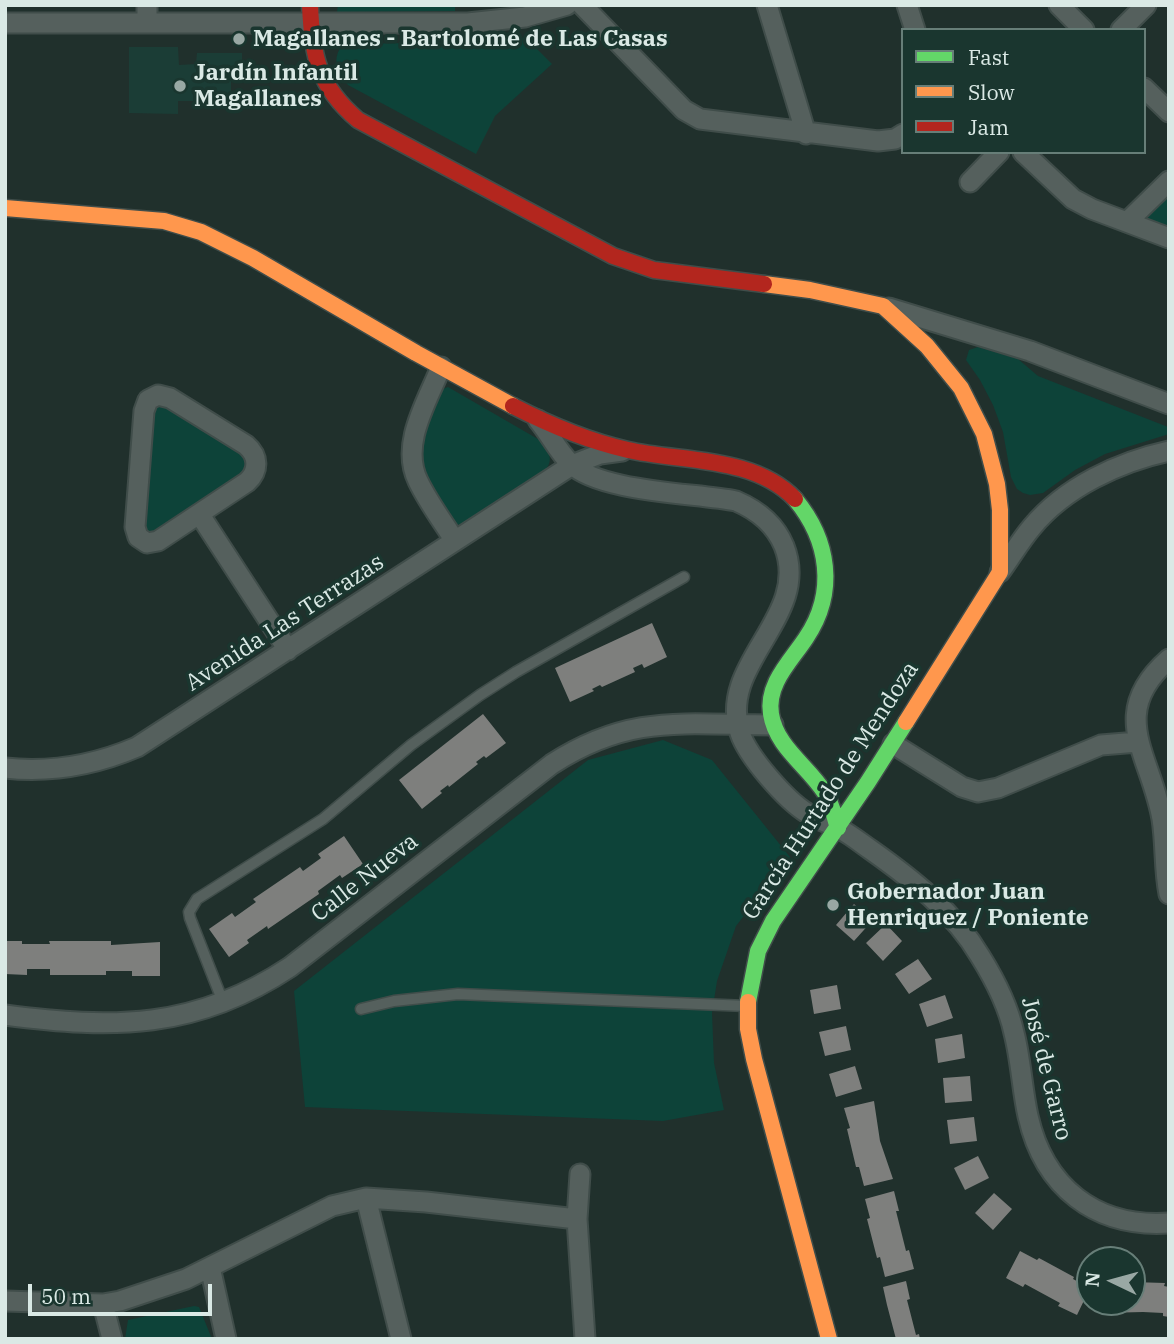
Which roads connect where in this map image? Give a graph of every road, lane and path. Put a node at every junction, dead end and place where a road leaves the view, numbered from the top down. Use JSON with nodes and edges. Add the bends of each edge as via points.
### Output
{"nodes":[{"id":1,"x":568,"y":5,"type":"edge"},
{"id":2,"x":582,"y":5,"type":"edge"},
{"id":3,"x":767,"y":5,"type":"edge"},
{"id":4,"x":907,"y":5,"type":"edge"},
{"id":5,"x":1059,"y":5,"type":"edge"},
{"id":6,"x":1146,"y":5,"type":"edge"},
{"id":7,"x":147,"y":14,"type":"edge"},
{"id":8,"x":310,"y":14,"type":"edge"},
{"id":9,"x":468,"y":14,"type":"edge"},
{"id":10,"x":5,"y":23,"type":"edge"},
{"id":11,"x":914,"y":28,"type":"edge"},
{"id":12,"x":1082,"y":28,"type":"edge"},
{"id":13,"x":1123,"y":28,"type":"edge"},
{"id":14,"x":1146,"y":90,"type":"edge"},
{"id":15,"x":1169,"y":112,"type":"edge"},
{"id":16,"x":806,"y":134,"type":"junction"},
{"id":17,"x":899,"y":136,"type":"edge"},
{"id":18,"x":997,"y":154,"type":"edge"},
{"id":19,"x":1025,"y":154,"type":"edge"},
{"id":20,"x":1169,"y":181,"type":"edge"},
{"id":21,"x":970,"y":182,"type":"dead end"},
{"id":22,"x":5,"y":208,"type":"edge"},
{"id":23,"x":1127,"y":222,"type":"junction"},
{"id":24,"x":1169,"y":238,"type":"edge"},
{"id":25,"x":883,"y":306,"type":"junction"},
{"id":26,"x":441,"y":367,"type":"junction"},
{"id":27,"x":1169,"y":404,"type":"edge"},
{"id":28,"x":536,"y":417,"type":"junction"},
{"id":29,"x":630,"y":451,"type":"junction"},
{"id":30,"x":1169,"y":451,"type":"edge"},
{"id":31,"x":572,"y":465,"type":"junction"},
{"id":32,"x":200,"y":515,"type":"junction"},
{"id":33,"x":455,"y":541,"type":"junction"},
{"id":34,"x":1000,"y":572,"type":"junction"},
{"id":35,"x":684,"y":577,"type":"dead end"},
{"id":36,"x":288,"y":650,"type":"junction"},
{"id":37,"x":1169,"y":659,"type":"edge"},
{"id":38,"x":738,"y":725,"type":"junction"},
{"id":39,"x":773,"y":725,"type":"junction"},
{"id":40,"x":1138,"y":741,"type":"junction"},
{"id":41,"x":893,"y":744,"type":"junction"},
{"id":42,"x":5,"y":768,"type":"edge"},
{"id":43,"x":838,"y":828,"type":"junction"},
{"id":44,"x":1169,"y":894,"type":"edge"},
{"id":45,"x":223,"y":1002,"type":"junction"},
{"id":46,"x":748,"y":1006,"type":"junction"},
{"id":47,"x":361,"y":1009,"type":"dead end"},
{"id":48,"x":5,"y":1015,"type":"edge"},
{"id":49,"x":580,"y":1174,"type":"dead end"},
{"id":50,"x":366,"y":1198,"type":"junction"},
{"id":51,"x":577,"y":1219,"type":"junction"},
{"id":52,"x":1169,"y":1223,"type":"edge"},
{"id":53,"x":210,"y":1267,"type":"junction"},
{"id":54,"x":5,"y":1301,"type":"edge"},
{"id":55,"x":103,"y":1304,"type":"junction"},
{"id":56,"x":112,"y":1339,"type":"edge"},
{"id":57,"x":226,"y":1339,"type":"edge"},
{"id":58,"x":401,"y":1339,"type":"edge"},
{"id":59,"x":585,"y":1339,"type":"edge"},
{"id":60,"x":829,"y":1339,"type":"edge"}],
"edges":[{"from":1,"to":9,"type":"street","via":[[525,17]]},
{"from":2,"to":16,"type":"street","via":[[692,116]]},
{"from":3,"to":16,"type":"street"},
{"from":4,"to":11,"type":"street"},
{"from":5,"to":12,"type":"street"},
{"from":6,"to":13,"type":"street"},
{"from":7,"to":8,"type":"street"},
{"from":7,"to":10,"type":"street"},
{"from":8,"to":9,"type":"street"},
{"from":8,"to":25,"type":"street","via":[[316,66],[345,110],[613,256],[676,275],[810,290]]},
{"from":14,"to":15,"type":"street"},
{"from":16,"to":17,"type":"street","via":[[878,141]]},
{"from":18,"to":21,"type":"street"},
{"from":19,"to":23,"type":"street","via":[[1073,199]]},
{"from":20,"to":23,"type":"street"},
{"from":22,"to":26,"type":"street","name":"Avenida Las Terrazas","via":[[187,226],[227,244]]},
{"from":23,"to":24,"type":"street"},
{"from":25,"to":27,"type":"street","via":[[1030,351]]},
{"from":25,"to":34,"type":"street","via":[[927,346],[974,410],[998,484]]},
{"from":26,"to":28,"type":"street","name":"Avenida Las Terrazas"},
{"from":26,"to":33,"type":"street","via":[[414,433],[411,458],[418,482]]},
{"from":28,"to":29,"type":"street","name":"Avenida Las Terrazas"},
{"from":28,"to":31,"type":"street","name":"Avenida Las Terrazas"},
{"from":29,"to":31,"type":"street","name":"Avenida Las Terrazas","via":[[600,454]]},
{"from":29,"to":39,"type":"street","name":"Avenida Las Terrazas","via":[[731,466],[768,478],[797,500],[813,524],[823,553],[824,593],[812,629],[775,687]]},
{"from":30,"to":34,"type":"street","name":"García Hurtado de Mendoza","via":[[1124,464],[1073,491],[1033,526]]},
{"from":31,"to":33,"type":"street","name":"Avenida Las Terrazas"},
{"from":31,"to":38,"type":"street","name":"Avenida Las Terrazas","via":[[622,485],[736,501],[764,517],[782,540],[790,566],[788,593],[740,684],[735,712]]},
{"from":32,"to":32,"type":"street","via":[[253,477],[256,456],[246,445],[170,398],[152,397],[144,411],[136,532],[142,541],[153,543]]},
{"from":32,"to":36,"type":"street"},
{"from":33,"to":36,"type":"street","name":"Avenida Las Terrazas"},
{"from":34,"to":41,"type":"street","name":"García Hurtado de Mendoza"},
{"from":35,"to":45,"type":"lane","via":[[480,695],[411,745],[323,819],[197,900],[190,918]]},
{"from":36,"to":42,"type":"street","name":"Avenida Las Terrazas","via":[[127,752],[67,768]]},
{"from":37,"to":40,"type":"street","via":[[1139,699],[1135,718]]},
{"from":38,"to":39,"type":"street","name":"Calle Nueva"},
{"from":38,"to":43,"type":"street","name":"Avenida Las Terrazas","via":[[752,756],[800,808]]},
{"from":38,"to":45,"type":"street","name":"Calle Nueva","via":[[646,726],[598,738],[574,750],[290,967]]},
{"from":39,"to":43,"type":"street","via":[[827,796]]},
{"from":40,"to":41,"type":"street","via":[[1101,745],[978,792],[962,787]]},
{"from":40,"to":44,"type":"street","via":[[1162,820]]},
{"from":41,"to":43,"type":"street","name":"García Hurtado de Mendoza"},
{"from":43,"to":46,"type":"street","name":"García Hurtado de Mendoza","via":[[765,936],[754,965]]},
{"from":43,"to":52,"type":"street","name":"José de Garro","via":[[920,887],[978,951],[1005,1002],[1014,1031],[1034,1136],[1061,1185],[1111,1217]]},
{"from":45,"to":48,"type":"street","name":"Calle Nueva","via":[[181,1016],[130,1024]]},
{"from":46,"to":47,"type":"lane","via":[[458,994]]},
{"from":46,"to":60,"type":"street","name":"García Hurtado de Mendoza","via":[[754,1059]]},
{"from":49,"to":51,"type":"street"},
{"from":50,"to":51,"type":"street"},
{"from":50,"to":53,"type":"street","via":[[332,1206]]},
{"from":50,"to":58,"type":"street"},
{"from":51,"to":59,"type":"street"},
{"from":53,"to":55,"type":"street","via":[[160,1289]]},
{"from":53,"to":57,"type":"street"},
{"from":54,"to":55,"type":"street"},
{"from":55,"to":56,"type":"street"}]}
